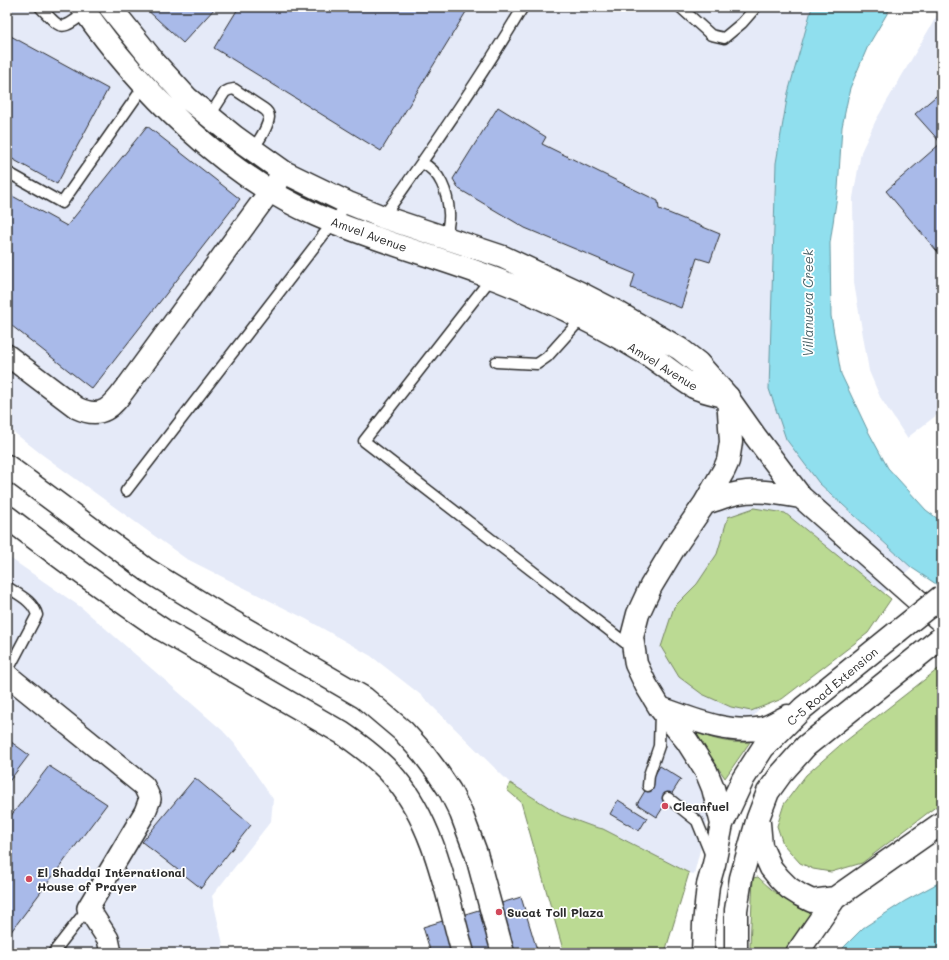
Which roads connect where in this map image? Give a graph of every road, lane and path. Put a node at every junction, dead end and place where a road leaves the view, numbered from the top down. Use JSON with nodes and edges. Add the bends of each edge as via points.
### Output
{"nodes":[{"id":1,"x":40,"y":7,"type":"edge"},
{"id":2,"x":110,"y":7,"type":"edge"},
{"id":3,"x":524,"y":7,"type":"edge"},
{"id":4,"x":680,"y":7,"type":"edge"},
{"id":5,"x":756,"y":7,"type":"edge"},
{"id":6,"x":84,"y":9,"type":"edge"},
{"id":7,"x":144,"y":86,"type":"junction"},
{"id":8,"x":209,"y":116,"type":"junction"},
{"id":9,"x":252,"y":150,"type":"junction"},
{"id":10,"x":422,"y":163,"type":"junction"},
{"id":11,"x":7,"y":172,"type":"edge"},
{"id":12,"x":284,"y":172,"type":"junction"},
{"id":13,"x":270,"y":191,"type":"junction"},
{"id":14,"x":348,"y":203,"type":"junction"},
{"id":15,"x":384,"y":217,"type":"junction"},
{"id":16,"x":333,"y":222,"type":"junction"},
{"id":17,"x":446,"y":237,"type":"junction"},
{"id":18,"x":492,"y":277,"type":"junction"},
{"id":19,"x":582,"y":318,"type":"junction"},
{"id":20,"x":7,"y":355,"type":"edge"},
{"id":21,"x":496,"y":362,"type":"dead end"},
{"id":22,"x":728,"y":397,"type":"junction"},
{"id":23,"x":7,"y":466,"type":"edge"},
{"id":24,"x":126,"y":491,"type":"dead end"},
{"id":25,"x":801,"y":497,"type":"junction"},
{"id":26,"x":705,"y":503,"type":"junction"},
{"id":27,"x":7,"y":517,"type":"edge"},
{"id":28,"x":7,"y":587,"type":"edge"},
{"id":29,"x":942,"y":596,"type":"edge"},
{"id":30,"x":942,"y":622,"type":"edge"},
{"id":31,"x":942,"y":637,"type":"edge"},
{"id":32,"x":634,"y":650,"type":"junction"},
{"id":33,"x":7,"y":674,"type":"edge"},
{"id":34,"x":660,"y":708,"type":"junction"},
{"id":35,"x":803,"y":708,"type":"junction"},
{"id":36,"x":648,"y":786,"type":"dead end"},
{"id":37,"x":668,"y":798,"type":"dead end"},
{"id":38,"x":758,"y":818,"type":"junction"},
{"id":39,"x":942,"y":823,"type":"edge"},
{"id":40,"x":722,"y":824,"type":"junction"},
{"id":41,"x":714,"y":864,"type":"junction"},
{"id":42,"x":835,"y":898,"type":"junction"},
{"id":43,"x":88,"y":908,"type":"junction"},
{"id":44,"x":53,"y":953,"type":"edge"},
{"id":45,"x":111,"y":953,"type":"edge"},
{"id":46,"x":463,"y":953,"type":"edge"},
{"id":47,"x":503,"y":953,"type":"edge"},
{"id":48,"x":703,"y":953,"type":"edge"},
{"id":49,"x":736,"y":953,"type":"edge"},
{"id":50,"x":797,"y":953,"type":"edge"}],
"edges":[{"from":1,"to":6,"type":"lane","via":[[62,26],[66,26]]},
{"from":2,"to":8,"type":"main road","name":"Amvel Avenue","via":[[171,81]]},
{"from":3,"to":10,"type":"lane"},
{"from":4,"to":5,"type":"lane","via":[[711,35],[724,38]]},
{"from":6,"to":7,"type":"main road","name":"Amvel Avenue"},
{"from":7,"to":11,"type":"lane","via":[[62,203]]},
{"from":7,"to":13,"type":"main road","name":"Amvel Avenue","via":[[207,144]]},
{"from":8,"to":9,"type":"main road","name":"Amvel Avenue"},
{"from":8,"to":9,"type":"lane","via":[[225,92],[234,88],[264,109],[269,118]]},
{"from":9,"to":12,"type":"main road","name":"Amvel Avenue"},
{"from":10,"to":15,"type":"lane"},
{"from":10,"to":17,"type":"lane","via":[[439,176],[450,214]]},
{"from":12,"to":13,"type":"street"},
{"from":12,"to":14,"type":"main road","name":"Amvel Avenue"},
{"from":13,"to":16,"type":"main road","name":"Amvel Avenue"},
{"from":13,"to":20,"type":"street","via":[[126,388],[107,409],[93,414],[77,408]]},
{"from":14,"to":15,"type":"main road","name":"Amvel Avenue"},
{"from":14,"to":16,"type":"lane"},
{"from":15,"to":17,"type":"main road","name":"Amvel Avenue"},
{"from":16,"to":18,"type":"main road","name":"Amvel Avenue"},
{"from":16,"to":24,"type":"lane"},
{"from":17,"to":22,"type":"main road","name":"Amvel Avenue","via":[[542,274],[615,311],[698,363]]},
{"from":18,"to":19,"type":"main road","name":"Amvel Avenue"},
{"from":18,"to":32,"type":"lane","via":[[364,441]]},
{"from":19,"to":21,"type":"lane","via":[[547,357],[537,364]]},
{"from":19,"to":22,"type":"main road","name":"Amvel Avenue","via":[[651,357],[696,388]]},
{"from":22,"to":25,"type":"main road"},
{"from":22,"to":26,"type":"main road","via":[[729,453],[724,470]]},
{"from":23,"to":47,"type":"main road","via":[[153,573],[364,698],[403,731],[438,772],[461,813],[476,853]]},
{"from":25,"to":26,"type":"main road","via":[[775,493],[739,493]]},
{"from":25,"to":30,"type":"main road"},
{"from":26,"to":32,"type":"main road","via":[[674,548],[644,600],[634,627]]},
{"from":27,"to":46,"type":"main road","via":[[141,616],[342,733],[385,767],[403,787],[424,824]]},
{"from":28,"to":33,"type":"lane","via":[[30,602],[36,608],[37,615]]},
{"from":29,"to":35,"type":"main road","name":"C-5 Road Extension","bridge":true},
{"from":31,"to":38,"type":"main road","via":[[806,746],[768,792]]},
{"from":32,"to":34,"type":"main road","via":[[636,664]]},
{"from":33,"to":43,"type":"street","via":[[144,786],[150,799],[145,812]]},
{"from":34,"to":35,"type":"main road","via":[[716,726],[750,730],[765,728]]},
{"from":34,"to":36,"type":"lane","via":[[659,746]]},
{"from":34,"to":40,"type":"main road","via":[[687,741],[706,771],[714,788]]},
{"from":35,"to":40,"type":"main road","name":"C-5 Road Extension","via":[[763,748],[743,779]]},
{"from":37,"to":41,"type":"lane","via":[[696,822]]},
{"from":38,"to":42,"type":"main road","via":[[761,846],[779,878],[789,888],[812,900]]},
{"from":38,"to":49,"type":"main road","via":[[741,878],[736,910]]},
{"from":39,"to":42,"type":"main road"},
{"from":40,"to":41,"type":"main road","name":"C-5 Road Extension"},
{"from":41,"to":48,"type":"main road","name":"C-5 Road Extension","via":[[708,885]]},
{"from":42,"to":50,"type":"main road"},
{"from":43,"to":44,"type":"lane"},
{"from":43,"to":45,"type":"street","via":[[108,939]]}]}
